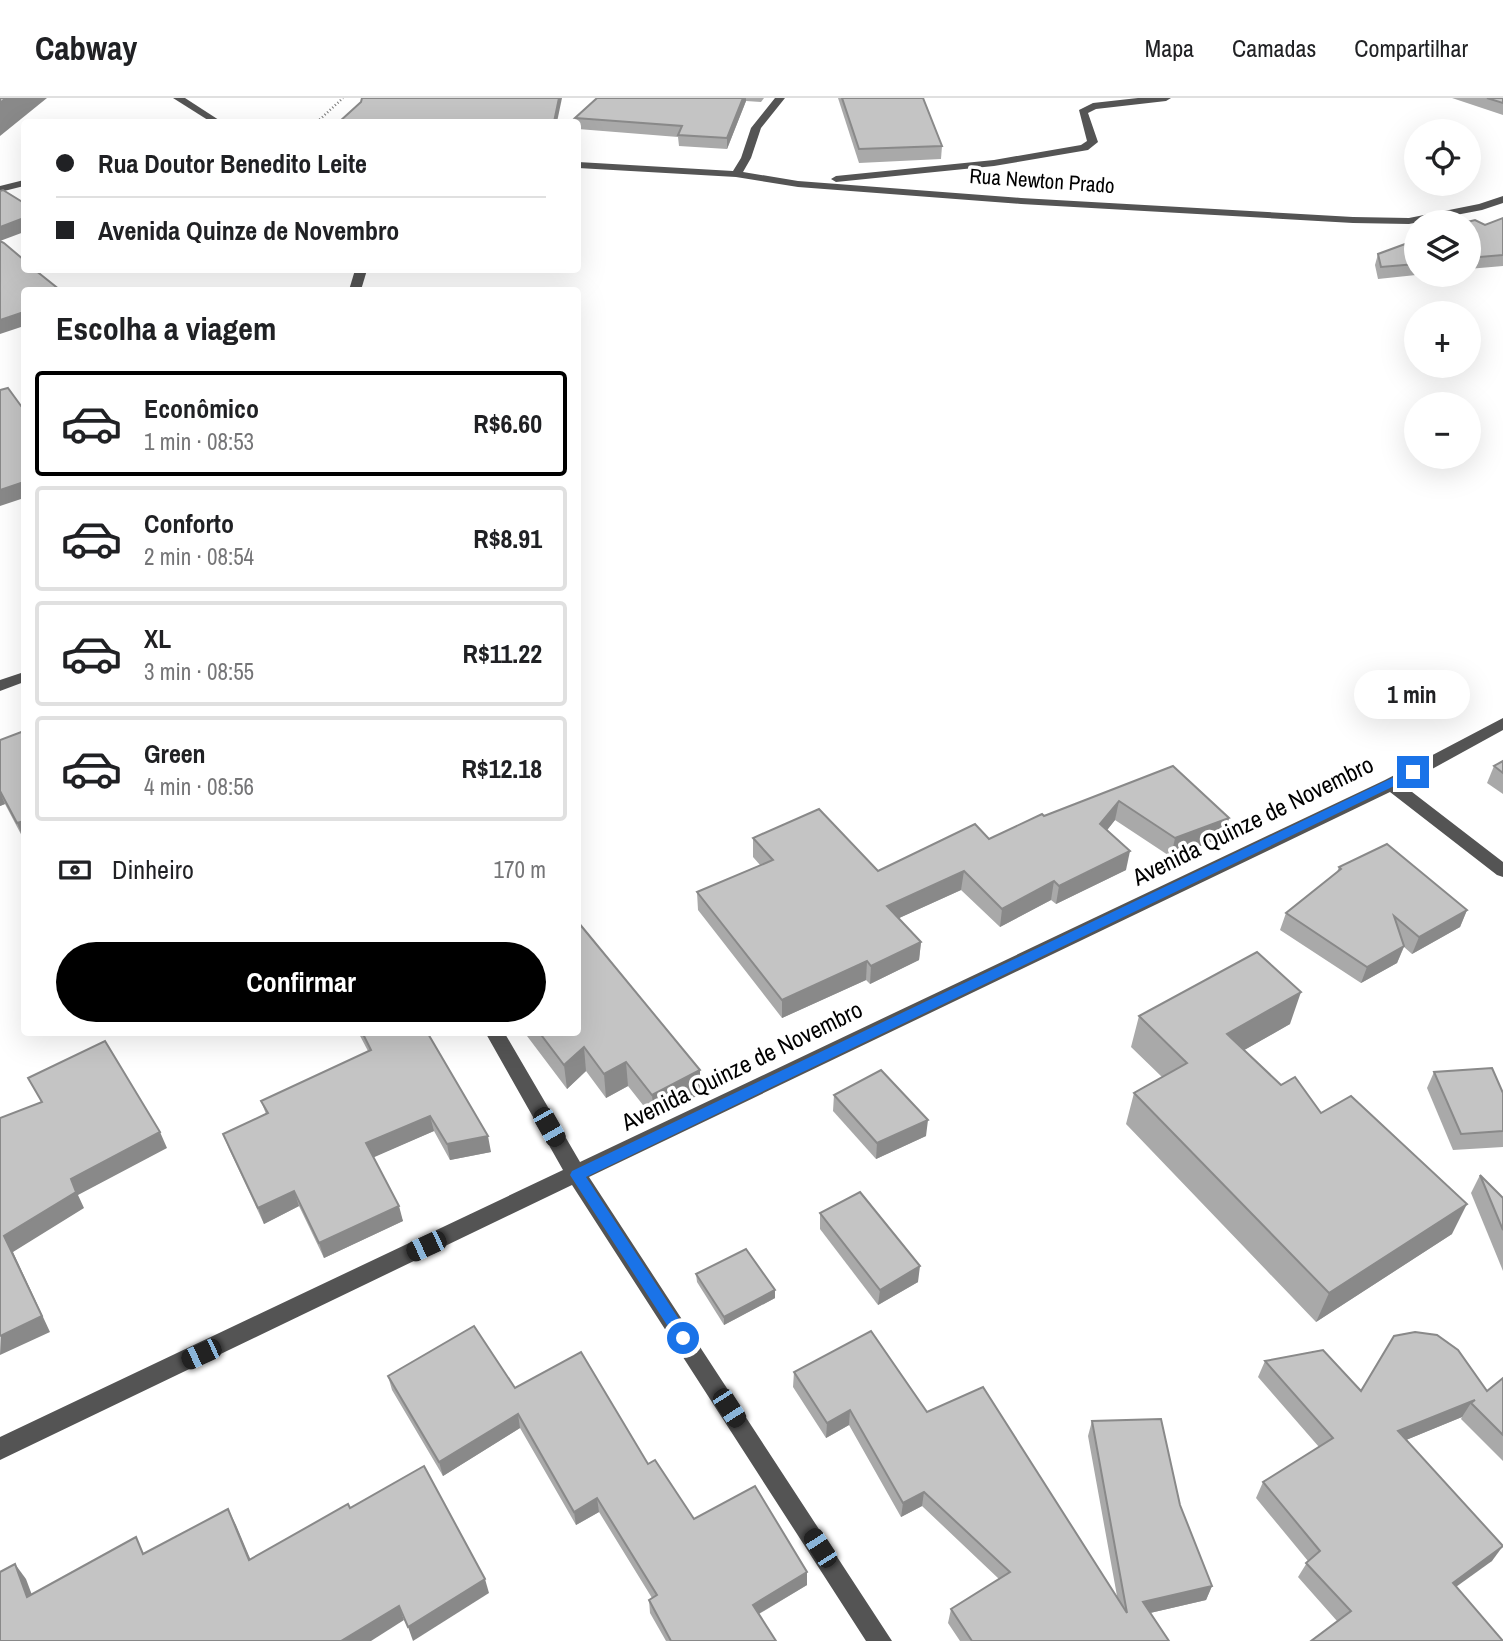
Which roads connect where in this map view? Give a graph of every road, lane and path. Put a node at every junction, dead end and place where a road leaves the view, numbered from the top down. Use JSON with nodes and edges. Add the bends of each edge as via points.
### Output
{"nodes":[{"id":1,"x":343,"y":98,"type":"edge"},
{"id":2,"x":780,"y":98,"type":"edge"},
{"id":3,"x":1166,"y":98,"type":"edge"},
{"id":4,"x":185,"y":100,"type":"edge"},
{"id":5,"x":213,"y":119,"type":"edge"},
{"id":6,"x":320,"y":119,"type":"edge"},
{"id":7,"x":581,"y":165,"type":"edge"},
{"id":8,"x":736,"y":174,"type":"junction"},
{"id":9,"x":21,"y":184,"type":"edge"},
{"id":10,"x":798,"y":184,"type":"junction"},
{"id":11,"x":0,"y":189,"type":"edge"},
{"id":12,"x":1503,"y":199,"type":"edge"},
{"id":13,"x":1482,"y":207,"type":"junction"},
{"id":14,"x":1503,"y":217,"type":"edge"},
{"id":15,"x":21,"y":678,"type":"edge"},
{"id":16,"x":0,"y":686,"type":"edge"},
{"id":17,"x":1503,"y":723,"type":"edge"},
{"id":18,"x":1391,"y":784,"type":"junction"},
{"id":19,"x":1503,"y":871,"type":"edge"},
{"id":20,"x":496,"y":1036,"type":"edge"},
{"id":21,"x":577,"y":1175,"type":"junction"},
{"id":22,"x":0,"y":1449,"type":"edge"},
{"id":23,"x":880,"y":1641,"type":"edge"}],
"edges":[{"from":1,"to":6,"type":"path"},
{"from":2,"to":8,"type":"street","via":[[757,128]]},
{"from":3,"to":10,"type":"street","via":[[1093,106],[1083,112],[1093,142],[1084,148],[994,163]]},
{"from":4,"to":5,"type":"street"},
{"from":7,"to":8,"type":"street","name":"Rua Newton Prado"},
{"from":8,"to":10,"type":"street","name":"Rua Newton Prado"},
{"from":9,"to":11,"type":"street"},
{"from":10,"to":13,"type":"street","name":"Rua Newton Prado","via":[[1353,220],[1409,221]]},
{"from":12,"to":13,"type":"street","name":"Rua Newton Prado"},
{"from":13,"to":14,"type":"street"},
{"from":15,"to":16,"type":"street"},
{"from":17,"to":18,"type":"street","name":"Avenida Quinze de Novembro"},
{"from":18,"to":19,"type":"street"},
{"from":18,"to":21,"type":"street","name":"Avenida Quinze de Novembro"},
{"from":20,"to":21,"type":"street"},
{"from":21,"to":22,"type":"street","name":"Avenida Quinze de Novembro"},
{"from":21,"to":23,"type":"street"}]}
